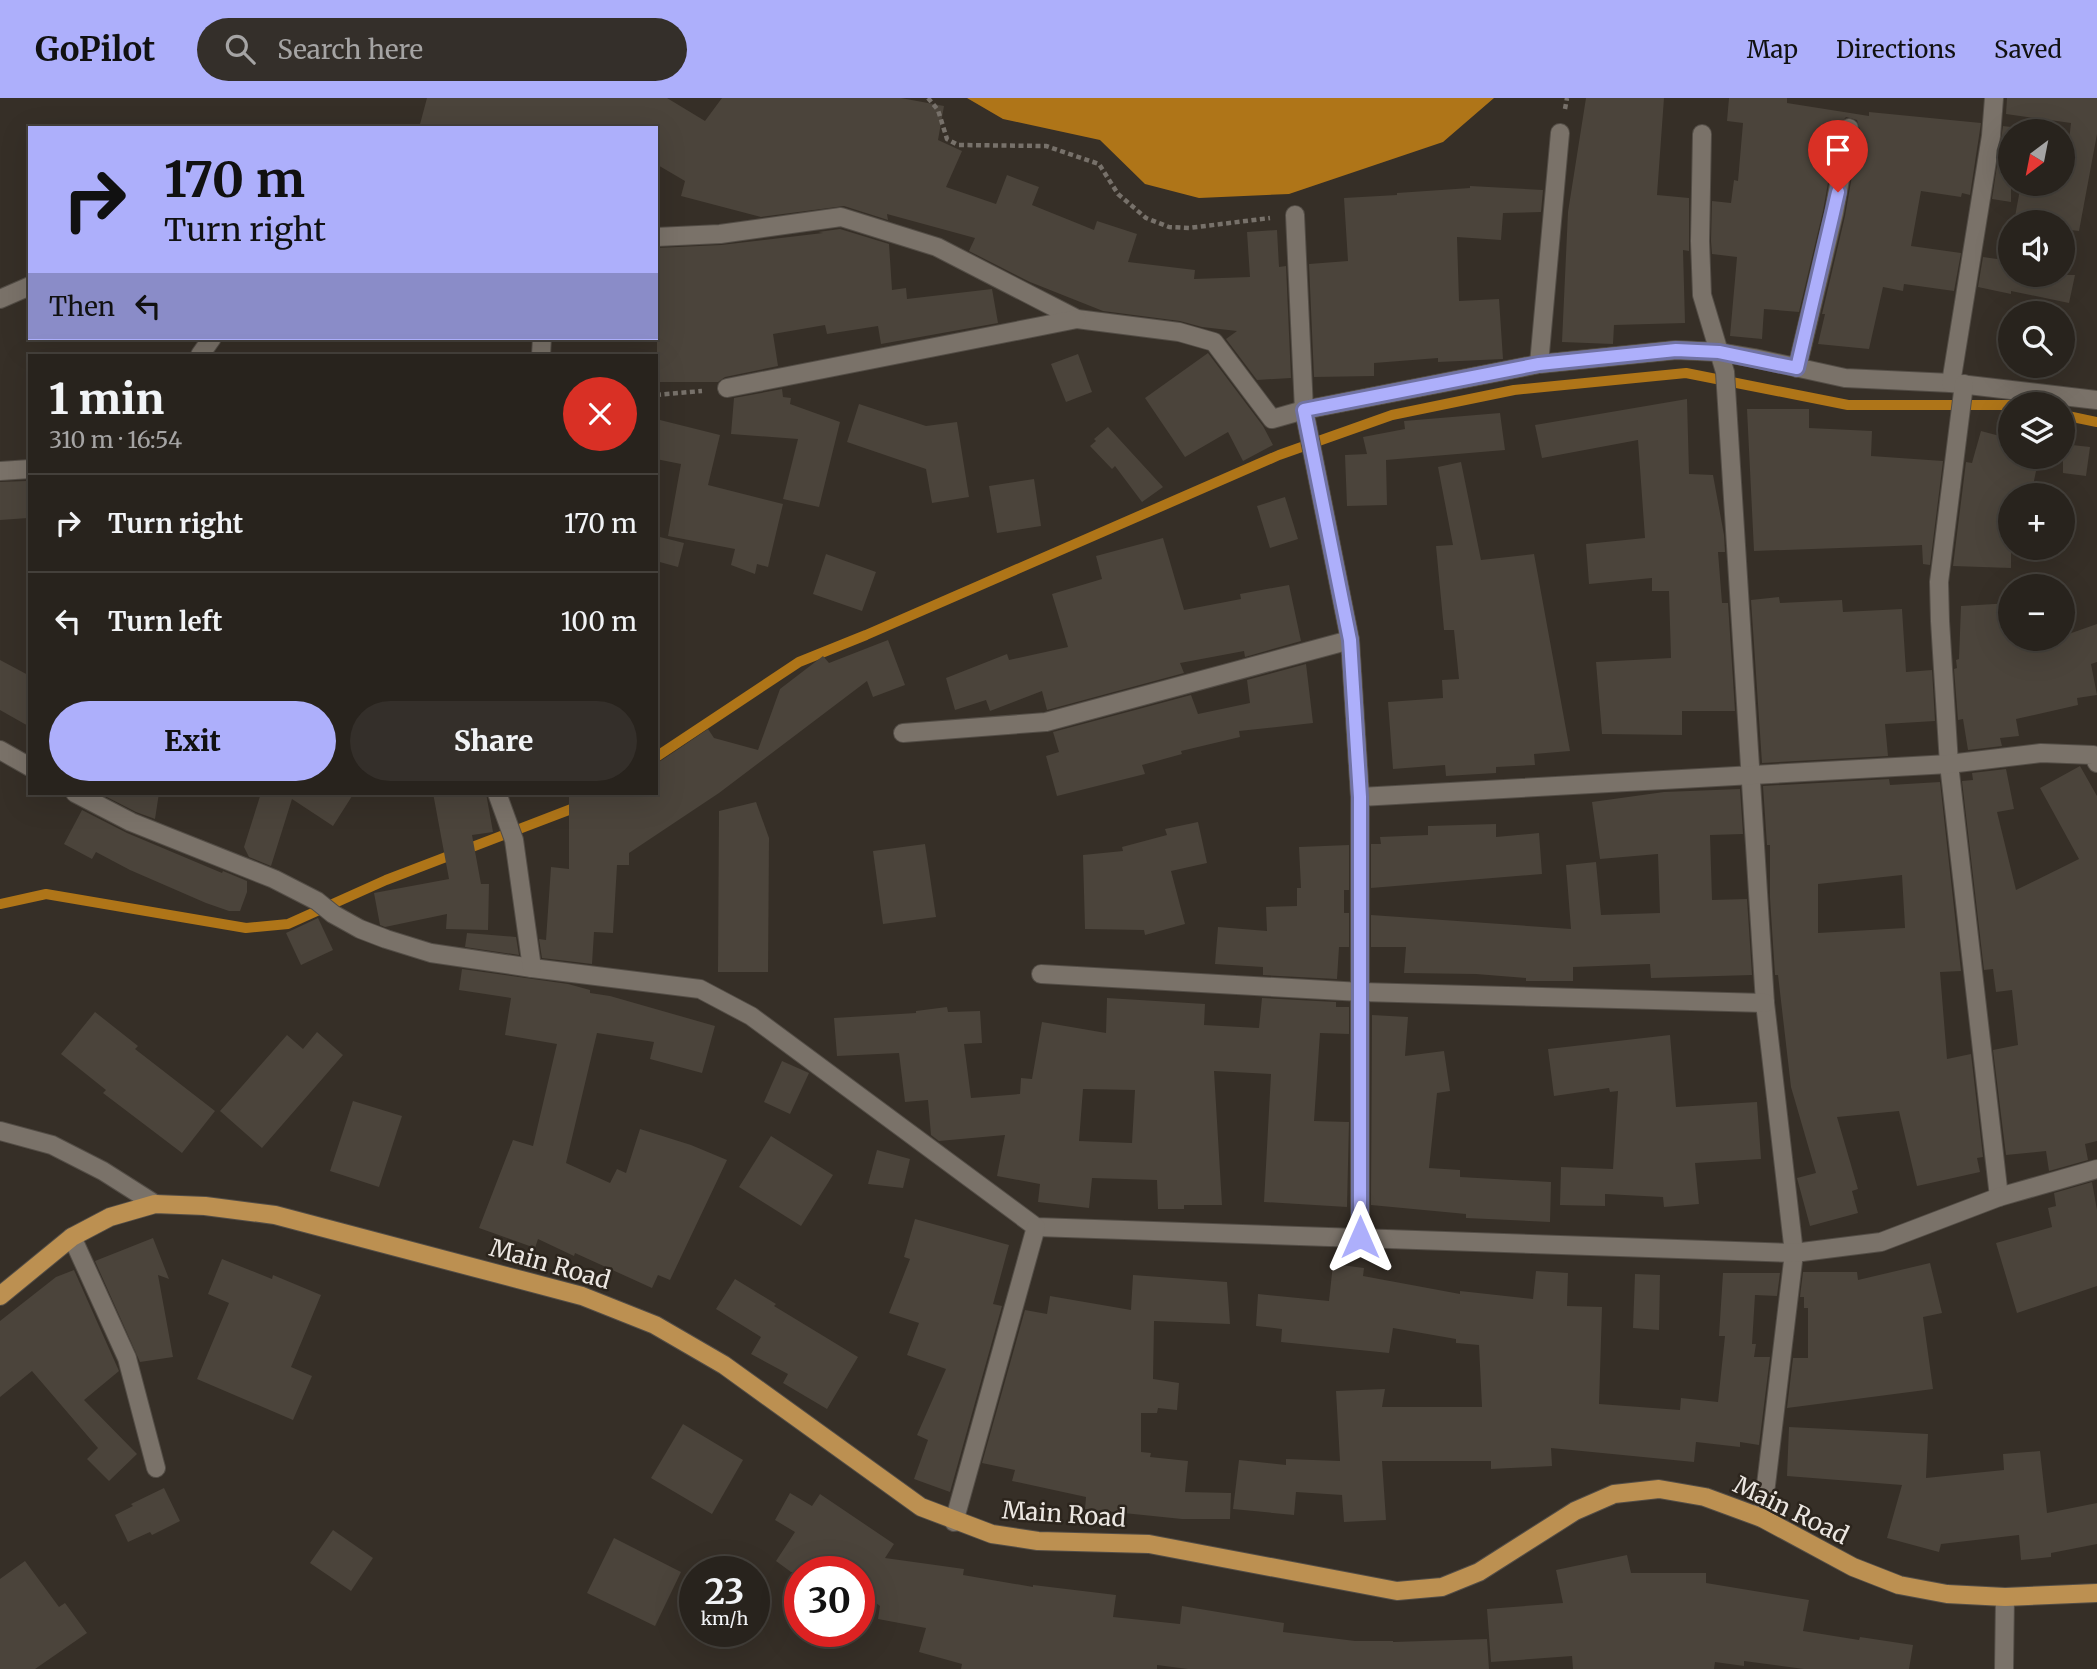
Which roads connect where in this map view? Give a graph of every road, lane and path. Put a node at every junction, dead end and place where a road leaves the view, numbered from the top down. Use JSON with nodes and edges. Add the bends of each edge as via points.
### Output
{"nodes":[{"id":1,"x":928,"y":98,"type":"edge"},
{"id":2,"x":1994,"y":98,"type":"edge"},
{"id":3,"x":1849,"y":128,"type":"dead end"},
{"id":4,"x":1560,"y":133,"type":"dead end"},
{"id":5,"x":1702,"y":134,"type":"dead end"},
{"id":6,"x":1295,"y":215,"type":"joint"},
{"id":7,"x":658,"y":237,"type":"edge"},
{"id":8,"x":28,"y":287,"type":"edge"},
{"id":9,"x":0,"y":299,"type":"edge"},
{"id":10,"x":1077,"y":319,"type":"junction"},
{"id":11,"x":1719,"y":352,"type":"junction"},
{"id":12,"x":1539,"y":364,"type":"junction"},
{"id":13,"x":1797,"y":368,"type":"junction"},
{"id":14,"x":1957,"y":383,"type":"junction"},
{"id":15,"x":727,"y":388,"type":"joint"},
{"id":16,"x":658,"y":395,"type":"edge"},
{"id":17,"x":2097,"y":400,"type":"edge"},
{"id":18,"x":1304,"y":410,"type":"junction"},
{"id":19,"x":28,"y":469,"type":"edge"},
{"id":20,"x":0,"y":471,"type":"edge"},
{"id":21,"x":1350,"y":640,"type":"junction"},
{"id":22,"x":904,"y":733,"type":"dead end"},
{"id":23,"x":0,"y":750,"type":"edge"},
{"id":24,"x":2097,"y":763,"type":"edge"},
{"id":25,"x":1949,"y":764,"type":"junction"},
{"id":26,"x":28,"y":766,"type":"edge"},
{"id":27,"x":1751,"y":774,"type":"junction"},
{"id":28,"x":79,"y":795,"type":"edge"},
{"id":29,"x":498,"y":795,"type":"edge"},
{"id":30,"x":1360,"y":797,"type":"junction"},
{"id":31,"x":532,"y":968,"type":"junction"},
{"id":32,"x":1041,"y":974,"type":"dead end"},
{"id":33,"x":1361,"y":992,"type":"junction"},
{"id":34,"x":1765,"y":1003,"type":"junction"},
{"id":35,"x":0,"y":1131,"type":"edge"},
{"id":36,"x":2097,"y":1169,"type":"edge"},
{"id":37,"x":1999,"y":1197,"type":"junction"},
{"id":38,"x":155,"y":1203,"type":"junction"},
{"id":39,"x":1036,"y":1227,"type":"junction"},
{"id":40,"x":72,"y":1237,"type":"junction"},
{"id":41,"x":1360,"y":1237,"type":"junction"},
{"id":42,"x":1794,"y":1254,"type":"junction"},
{"id":43,"x":0,"y":1296,"type":"edge"},
{"id":44,"x":156,"y":1468,"type":"dead end"},
{"id":45,"x":1762,"y":1518,"type":"junction"},
{"id":46,"x":954,"y":1522,"type":"junction"},
{"id":47,"x":2097,"y":1593,"type":"edge"},
{"id":48,"x":2005,"y":1597,"type":"junction"},
{"id":49,"x":2004,"y":1669,"type":"edge"}],
"edges":[{"from":1,"to":6,"type":"path","via":[[938,110],[947,139],[958,145],[1046,146],[1099,164],[1118,194],[1146,218],[1170,227]]},
{"from":2,"to":14,"type":"street"},
{"from":3,"to":13,"type":"street"},
{"from":4,"to":12,"type":"street"},
{"from":5,"to":11,"type":"street","via":[[1702,295]]},
{"from":6,"to":18,"type":"street"},
{"from":7,"to":10,"type":"street","via":[[720,234],[841,217],[937,247]]},
{"from":8,"to":9,"type":"street"},
{"from":10,"to":15,"type":"street"},
{"from":10,"to":18,"type":"street","via":[[1179,332],[1214,342],[1272,419]]},
{"from":11,"to":12,"type":"street","via":[[1676,350]]},
{"from":11,"to":13,"type":"street"},
{"from":11,"to":27,"type":"street","via":[[1726,372]]},
{"from":12,"to":18,"type":"street"},
{"from":13,"to":14,"type":"street","via":[[1845,378]]},
{"from":14,"to":17,"type":"street"},
{"from":14,"to":25,"type":"street","via":[[1961,419],[1939,582]]},
{"from":15,"to":16,"type":"path"},
{"from":18,"to":21,"type":"street"},
{"from":19,"to":20,"type":"street"},
{"from":21,"to":22,"type":"street","via":[[1046,722]]},
{"from":21,"to":30,"type":"street"},
{"from":23,"to":26,"type":"street"},
{"from":24,"to":25,"type":"street","via":[[2093,755],[2041,753]]},
{"from":25,"to":27,"type":"street"},
{"from":25,"to":37,"type":"street"},
{"from":27,"to":30,"type":"street"},
{"from":27,"to":34,"type":"street"},
{"from":28,"to":31,"type":"street","via":[[131,822],[274,878],[360,929],[431,953]]},
{"from":29,"to":31,"type":"street","via":[[514,840]]},
{"from":30,"to":33,"type":"street"},
{"from":31,"to":39,"type":"street","via":[[700,989],[751,1016]]},
{"from":32,"to":33,"type":"street"},
{"from":33,"to":34,"type":"street"},
{"from":33,"to":41,"type":"street"},
{"from":34,"to":42,"type":"street"},
{"from":35,"to":38,"type":"street","via":[[51,1144]]},
{"from":36,"to":37,"type":"street"},
{"from":37,"to":42,"type":"street","via":[[1881,1242]]},
{"from":38,"to":40,"type":"main road","name":"Main Road","via":[[110,1217]]},
{"from":38,"to":46,"type":"main road","name":"Main Road","via":[[275,1215],[582,1296],[656,1325],[724,1365],[921,1507]]},
{"from":39,"to":41,"type":"street"},
{"from":39,"to":46,"type":"street"},
{"from":40,"to":43,"type":"main road","name":"Main Road"},
{"from":40,"to":44,"type":"street","via":[[127,1358]]},
{"from":41,"to":42,"type":"street"},
{"from":42,"to":45,"type":"street"},
{"from":45,"to":46,"type":"main road","name":"Main Road","via":[[1705,1497],[1659,1489],[1614,1494],[1575,1511],[1479,1572],[1442,1587],[1397,1591],[1149,1544],[1038,1541]]},
{"from":45,"to":48,"type":"main road","name":"Main Road","via":[[1853,1567],[1899,1585],[1947,1594]]},
{"from":47,"to":48,"type":"main road","name":"Main Road"},
{"from":48,"to":49,"type":"street"}]}
